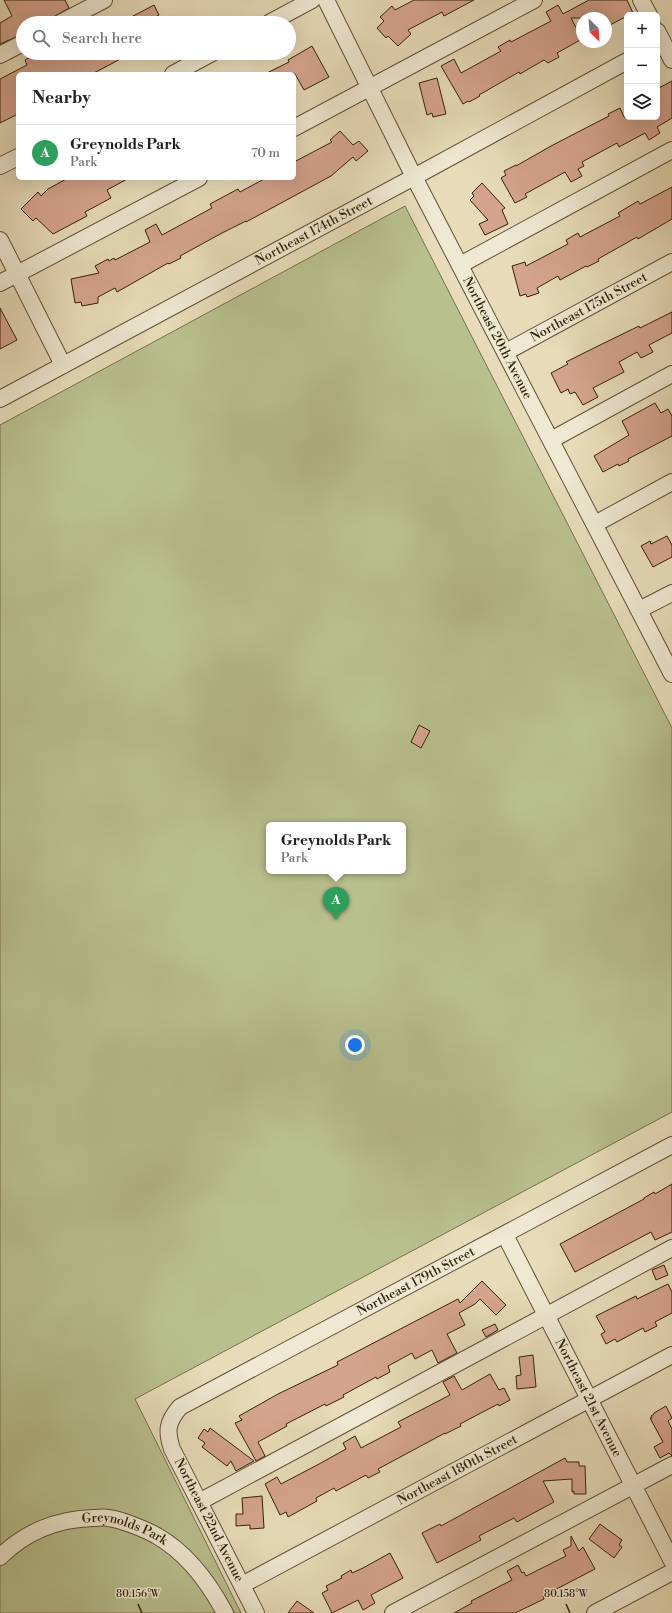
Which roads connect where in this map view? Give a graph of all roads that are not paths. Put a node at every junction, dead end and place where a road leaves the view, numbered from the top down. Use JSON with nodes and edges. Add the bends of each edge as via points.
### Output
{"nodes":[{"id":1,"x":104,"y":0,"type":"edge"},
{"id":2,"x":312,"y":0,"type":"edge"},
{"id":3,"x":326,"y":0,"type":"edge"},
{"id":4,"x":534,"y":0,"type":"edge"},
{"id":5,"x":641,"y":0,"type":"edge"},
{"id":6,"x":647,"y":12,"type":"edge"},
{"id":7,"x":73,"y":16,"type":"edge"},
{"id":8,"x":282,"y":16,"type":"edge"},
{"id":9,"x":662,"y":38,"type":"edge"},
{"id":10,"x":16,"y":46,"type":"edge"},
{"id":11,"x":0,"y":55,"type":"edge"},
{"id":12,"x":199,"y":60,"type":"edge"},
{"id":13,"x":672,"y":60,"type":"edge"},
{"id":14,"x":624,"y":63,"type":"edge"},
{"id":15,"x":177,"y":72,"type":"edge"},
{"id":16,"x":370,"y":88,"type":"junction"},
{"id":17,"x":296,"y":127,"type":"edge"},
{"id":18,"x":672,"y":150,"type":"edge"},
{"id":19,"x":16,"y":158,"type":"edge"},
{"id":20,"x":0,"y":166,"type":"edge"},
{"id":21,"x":414,"y":177,"type":"junction"},
{"id":22,"x":195,"y":180,"type":"edge"},
{"id":23,"x":0,"y":240,"type":"edge"},
{"id":24,"x":672,"y":262,"type":"edge"},
{"id":25,"x":460,"y":264,"type":"junction"},
{"id":26,"x":17,"y":274,"type":"junction"},
{"id":27,"x":0,"y":283,"type":"edge"},
{"id":28,"x":506,"y":352,"type":"junction"},
{"id":29,"x":63,"y":365,"type":"junction"},
{"id":30,"x":672,"y":374,"type":"edge"},
{"id":31,"x":0,"y":399,"type":"edge"},
{"id":32,"x":551,"y":440,"type":"junction"},
{"id":33,"x":672,"y":482,"type":"edge"},
{"id":34,"x":595,"y":524,"type":"junction"},
{"id":35,"x":672,"y":593,"type":"edge"},
{"id":36,"x":639,"y":610,"type":"junction"},
{"id":37,"x":672,"y":674,"type":"edge"},
{"id":38,"x":672,"y":1145,"type":"edge"},
{"id":39,"x":505,"y":1235,"type":"junction"},
{"id":40,"x":672,"y":1248,"type":"edge"},
{"id":41,"x":546,"y":1315,"type":"junction"},
{"id":42,"x":672,"y":1355,"type":"edge"},
{"id":43,"x":589,"y":1399,"type":"junction"},
{"id":44,"x":169,"y":1426,"type":"joint"},
{"id":45,"x":672,"y":1465,"type":"edge"},
{"id":46,"x":633,"y":1485,"type":"junction"},
{"id":47,"x":199,"y":1502,"type":"junction"},
{"id":48,"x":0,"y":1558,"type":"edge"},
{"id":49,"x":672,"y":1561,"type":"edge"},
{"id":50,"x":672,"y":1572,"type":"edge"},
{"id":51,"x":242,"y":1585,"type":"junction"},
{"id":52,"x":225,"y":1613,"type":"edge"},
{"id":53,"x":256,"y":1613,"type":"edge"},
{"id":54,"x":393,"y":1613,"type":"edge"},
{"id":55,"x":595,"y":1613,"type":"edge"}],
"edges":[{"from":1,"to":7,"type":"street"},
{"from":2,"to":8,"type":"street"},
{"from":3,"to":16,"type":"street","name":"Northeast 20th Avenue"},
{"from":4,"to":16,"type":"street"},
{"from":5,"to":6,"type":"street"},
{"from":9,"to":13,"type":"street"},
{"from":10,"to":11,"type":"street"},
{"from":12,"to":15,"type":"street"},
{"from":14,"to":21,"type":"street","name":"Northeast 174th Street"},
{"from":16,"to":17,"type":"street"},
{"from":16,"to":21,"type":"street","name":"Northeast 20th Avenue"},
{"from":18,"to":25,"type":"street"},
{"from":19,"to":20,"type":"street"},
{"from":21,"to":25,"type":"street","name":"Northeast 20th Avenue"},
{"from":21,"to":29,"type":"street","name":"Northeast 174th Street"},
{"from":22,"to":26,"type":"street"},
{"from":23,"to":26,"type":"street"},
{"from":24,"to":28,"type":"street","name":"Northeast 175th Street"},
{"from":25,"to":28,"type":"street","name":"Northeast 20th Avenue"},
{"from":26,"to":27,"type":"street"},
{"from":26,"to":29,"type":"street"},
{"from":28,"to":32,"type":"street","name":"Northeast 20th Avenue"},
{"from":29,"to":31,"type":"street","name":"Northeast 174th Street"},
{"from":30,"to":32,"type":"street"},
{"from":32,"to":34,"type":"street","name":"Northeast 20th Avenue"},
{"from":33,"to":34,"type":"street"},
{"from":34,"to":36,"type":"street","name":"Northeast 20th Avenue"},
{"from":35,"to":36,"type":"street"},
{"from":36,"to":37,"type":"street","name":"Northeast 20th Avenue"},
{"from":38,"to":39,"type":"street","name":"Northeast 179th Street"},
{"from":39,"to":41,"type":"street","name":"Northeast 21st Avenue"},
{"from":39,"to":44,"type":"street","name":"Northeast 179th Street","via":[[180,1407],[170,1420]]},
{"from":40,"to":41,"type":"street"},
{"from":41,"to":43,"type":"street","name":"Northeast 21st Avenue"},
{"from":41,"to":47,"type":"street"},
{"from":42,"to":43,"type":"street","name":"Northeast 180th Street"},
{"from":43,"to":46,"type":"street","name":"Northeast 21st Avenue"},
{"from":43,"to":51,"type":"street","name":"Northeast 180th Street"},
{"from":44,"to":47,"type":"street","name":"Northeast 22nd Avenue","via":[[172,1449]]},
{"from":45,"to":46,"type":"street"},
{"from":46,"to":49,"type":"street","name":"Northeast 21st Avenue"},
{"from":46,"to":54,"type":"street"},
{"from":47,"to":51,"type":"street","name":"Northeast 22nd Avenue"},
{"from":48,"to":52,"type":"street","name":"Greynolds Park","via":[[18,1542],[56,1524],[79,1519],[118,1520],[156,1535],[171,1545],[201,1576]]},
{"from":50,"to":55,"type":"street"},
{"from":51,"to":53,"type":"street","name":"Northeast 22nd Avenue"}]}
